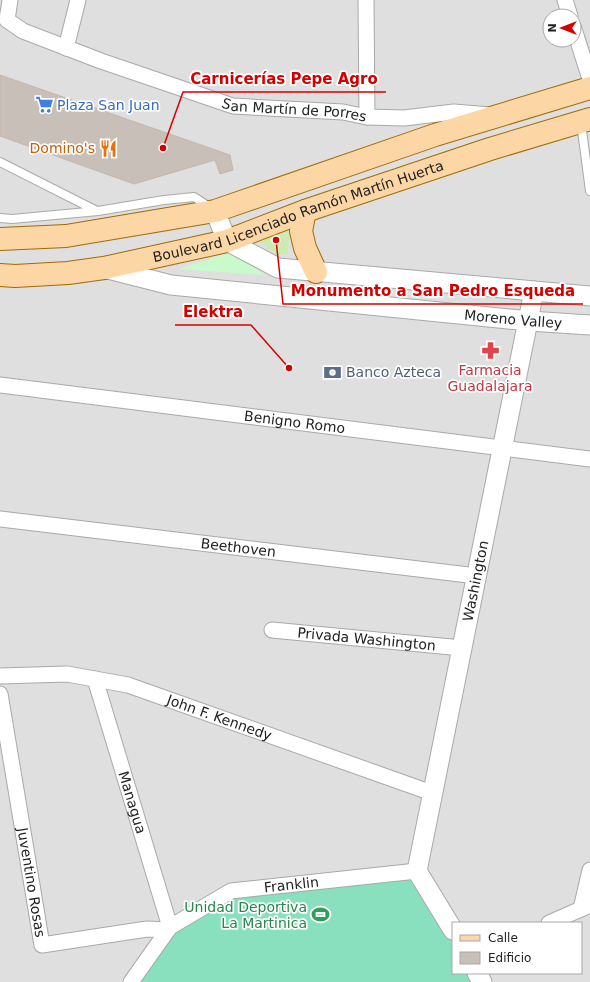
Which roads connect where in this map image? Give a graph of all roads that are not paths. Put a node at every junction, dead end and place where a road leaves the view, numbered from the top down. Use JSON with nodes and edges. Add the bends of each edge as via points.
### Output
{"nodes":[{"id":1,"x":10,"y":0,"type":"edge"},
{"id":2,"x":78,"y":0,"type":"edge"},
{"id":3,"x":366,"y":0,"type":"edge"},
{"id":4,"x":66,"y":48,"type":"junction"},
{"id":5,"x":580,"y":48,"type":"edge"},
{"id":6,"x":590,"y":79,"type":"edge"},
{"id":7,"x":590,"y":88,"type":"edge"},
{"id":8,"x":501,"y":116,"type":"junction"},
{"id":9,"x":367,"y":117,"type":"junction"},
{"id":10,"x":585,"y":120,"type":"edge"},
{"id":11,"x":0,"y":162,"type":"edge"},
{"id":12,"x":590,"y":191,"type":"edge"},
{"id":13,"x":215,"y":210,"type":"junction"},
{"id":14,"x":98,"y":211,"type":"junction"},
{"id":15,"x":305,"y":211,"type":"junction"},
{"id":16,"x":0,"y":218,"type":"edge"},
{"id":17,"x":0,"y":239,"type":"edge"},
{"id":18,"x":227,"y":241,"type":"junction"},
{"id":19,"x":104,"y":268,"type":"junction"},
{"id":20,"x":316,"y":272,"type":"junction"},
{"id":21,"x":0,"y":275,"type":"edge"},
{"id":22,"x":534,"y":291,"type":"junction"},
{"id":23,"x":590,"y":296,"type":"edge"},
{"id":24,"x":528,"y":321,"type":"junction"},
{"id":25,"x":590,"y":325,"type":"edge"},
{"id":26,"x":0,"y":385,"type":"edge"},
{"id":27,"x":503,"y":448,"type":"junction"},
{"id":28,"x":590,"y":459,"type":"edge"},
{"id":29,"x":0,"y":519,"type":"edge"},
{"id":30,"x":477,"y":576,"type":"junction"},
{"id":31,"x":272,"y":630,"type":"dead end"},
{"id":32,"x":462,"y":648,"type":"junction"},
{"id":33,"x":0,"y":676,"type":"edge"},
{"id":34,"x":95,"y":679,"type":"junction"},
{"id":35,"x":0,"y":694,"type":"edge"},
{"id":36,"x":432,"y":793,"type":"junction"},
{"id":37,"x":590,"y":870,"type":"edge"},
{"id":38,"x":417,"y":871,"type":"junction"},
{"id":39,"x":586,"y":907,"type":"edge"},
{"id":40,"x":551,"y":922,"type":"edge"},
{"id":41,"x":169,"y":928,"type":"junction"},
{"id":42,"x":452,"y":928,"type":"edge"},
{"id":43,"x":132,"y":982,"type":"edge"}],
"edges":[{"from":1,"to":4,"type":"street","name":"San Martín de Porres","via":[[7,20],[23,31]]},
{"from":2,"to":4,"type":"street"},
{"from":3,"to":9,"type":"street"},
{"from":4,"to":9,"type":"street","name":"San Martín de Porres","via":[[233,106],[344,112]]},
{"from":5,"to":6,"type":"street"},
{"from":7,"to":8,"type":"main road","name":"Boulevard Licenciado Ramón Martín Huerta"},
{"from":8,"to":9,"type":"street","name":"San Martín de Porres","via":[[454,112],[404,118]]},
{"from":8,"to":13,"type":"main road","name":"Boulevard Licenciado Ramón Martín Huerta","via":[[434,135]]},
{"from":10,"to":12,"type":"lane"},
{"from":10,"to":15,"type":"main road","name":"Boulevard Licenciado Ramón Martín Huerta"},
{"from":11,"to":14,"type":"lane"},
{"from":13,"to":14,"type":"lane","via":[[194,198],[164,200]]},
{"from":13,"to":17,"type":"main road","name":"Boulevard Licenciado Ramón Martín Huerta","via":[[66,236]]},
{"from":13,"to":18,"type":"street"},
{"from":14,"to":16,"type":"lane"},
{"from":15,"to":18,"type":"main road","name":"Boulevard Licenciado Ramón Martín Huerta"},
{"from":15,"to":20,"type":"main road","via":[[301,231],[305,248]]},
{"from":18,"to":19,"type":"main road","name":"Boulevard Licenciado Ramón Martín Huerta"},
{"from":18,"to":20,"type":"street","name":"Moreno Valley","via":[[278,268]]},
{"from":19,"to":21,"type":"main road","name":"Boulevard Licenciado Ramón Martín Huerta","via":[[68,273]]},
{"from":19,"to":24,"type":"street","name":"Moreno Valley","via":[[171,285]]},
{"from":20,"to":22,"type":"street","name":"Moreno Valley"},
{"from":22,"to":23,"type":"street","name":"Moreno Valley"},
{"from":22,"to":24,"type":"street","name":"Washington"},
{"from":24,"to":25,"type":"street","name":"Moreno Valley"},
{"from":24,"to":27,"type":"street","name":"Washington"},
{"from":26,"to":27,"type":"street","name":"Benigno Romo"},
{"from":27,"to":28,"type":"street","name":"Benigno Romo"},
{"from":27,"to":30,"type":"street","name":"Washington"},
{"from":29,"to":30,"type":"street","name":"Beethoven"},
{"from":30,"to":32,"type":"street","name":"Washington"},
{"from":31,"to":32,"type":"street","name":"Privada Washington"},
{"from":32,"to":36,"type":"street","name":"Washington"},
{"from":33,"to":34,"type":"street","name":"John F. Kennedy","via":[[66,674]]},
{"from":34,"to":36,"type":"street","name":"John F. Kennedy","via":[[128,686]]},
{"from":34,"to":41,"type":"street","name":"Managua"},
{"from":35,"to":41,"type":"street","name":"Juventino Rosas","via":[[42,945]]},
{"from":36,"to":38,"type":"street","name":"Washington"},
{"from":37,"to":39,"type":"street"},
{"from":38,"to":41,"type":"street","name":"Franklin","via":[[231,891]]},
{"from":38,"to":42,"type":"street"},
{"from":39,"to":40,"type":"street"},
{"from":41,"to":43,"type":"street","name":"Franklin"}]}
